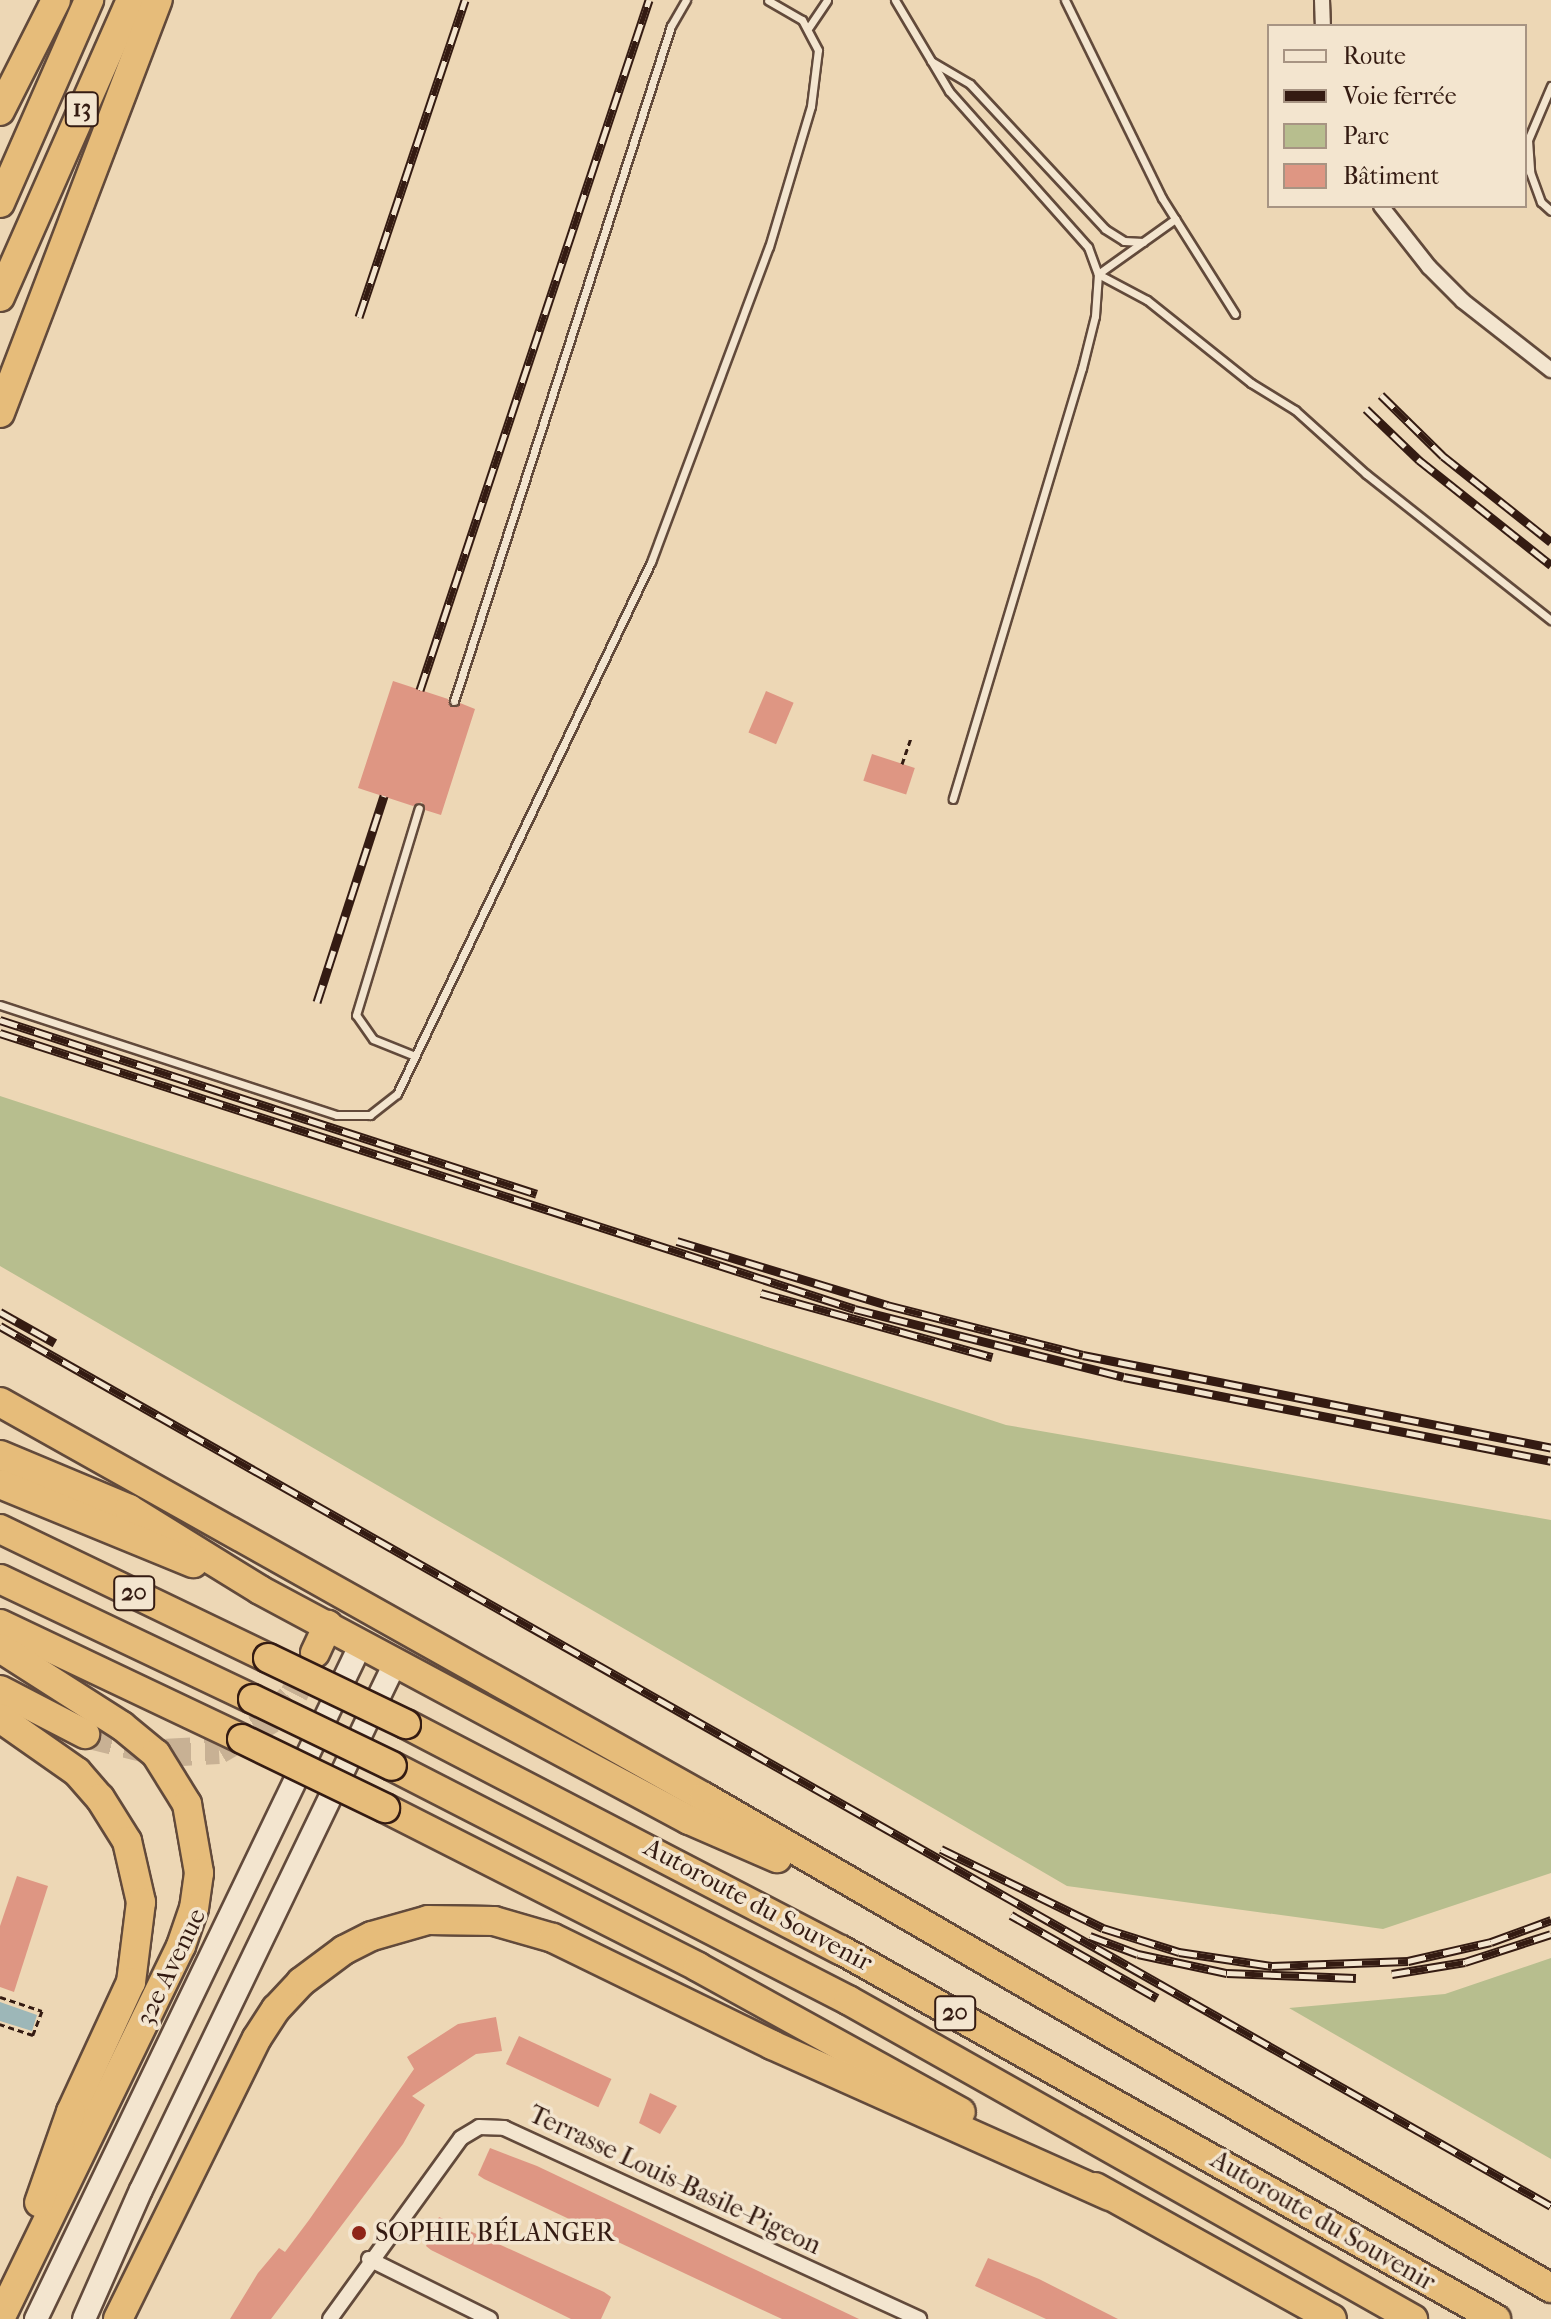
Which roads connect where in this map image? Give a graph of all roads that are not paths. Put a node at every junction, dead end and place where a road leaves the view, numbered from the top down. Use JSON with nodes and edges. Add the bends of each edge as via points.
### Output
{"nodes":[{"id":1,"x":56,"y":0,"type":"edge"},
{"id":2,"x":89,"y":0,"type":"edge"},
{"id":3,"x":131,"y":0,"type":"edge"},
{"id":4,"x":158,"y":0,"type":"edge"},
{"id":5,"x":686,"y":0,"type":"edge"},
{"id":6,"x":768,"y":0,"type":"edge"},
{"id":7,"x":827,"y":0,"type":"edge"},
{"id":8,"x":895,"y":0,"type":"edge"},
{"id":9,"x":1065,"y":0,"type":"edge"},
{"id":10,"x":1322,"y":0,"type":"edge"},
{"id":11,"x":1323,"y":24,"type":"edge"},
{"id":12,"x":809,"y":27,"type":"junction"},
{"id":13,"x":927,"y":58,"type":"junction"},
{"id":14,"x":1551,"y":86,"type":"edge"},
{"id":15,"x":0,"y":111,"type":"edge"},
{"id":16,"x":0,"y":203,"type":"edge"},
{"id":17,"x":1383,"y":208,"type":"edge"},
{"id":18,"x":1551,"y":211,"type":"edge"},
{"id":19,"x":1175,"y":219,"type":"junction"},
{"id":20,"x":1143,"y":242,"type":"junction"},
{"id":21,"x":1098,"y":274,"type":"junction"},
{"id":22,"x":0,"y":297,"type":"edge"},
{"id":23,"x":1235,"y":314,"type":"dead end"},
{"id":24,"x":1551,"y":370,"type":"edge"},
{"id":25,"x":0,"y":413,"type":"edge"},
{"id":26,"x":1551,"y":620,"type":"edge"},
{"id":27,"x":454,"y":701,"type":"dead end"},
{"id":28,"x":953,"y":799,"type":"dead end"},
{"id":29,"x":419,"y":808,"type":"dead end"},
{"id":30,"x":0,"y":1005,"type":"edge"},
{"id":31,"x":415,"y":1056,"type":"junction"},
{"id":32,"x":0,"y":1402,"type":"edge"},
{"id":33,"x":0,"y":1455,"type":"edge"},
{"id":34,"x":0,"y":1484,"type":"edge"},
{"id":35,"x":0,"y":1529,"type":"edge"},
{"id":36,"x":0,"y":1579,"type":"edge"},
{"id":37,"x":260,"y":1590,"type":"junction"},
{"id":38,"x":0,"y":1624,"type":"edge"},
{"id":39,"x":328,"y":1625,"type":"junction"},
{"id":40,"x":362,"y":1642,"type":"junction"},
{"id":41,"x":0,"y":1648,"type":"edge"},
{"id":42,"x":315,"y":1653,"type":"tunnel mouth"},
{"id":43,"x":396,"y":1661,"type":"junction"},
{"id":44,"x":0,"y":1690,"type":"edge"},
{"id":45,"x":0,"y":1718,"type":"edge"},
{"id":46,"x":85,"y":1734,"type":"tunnel mouth"},
{"id":47,"x":877,"y":1902,"type":"junction"},
{"id":48,"x":1109,"y":2196,"type":"junction"},
{"id":49,"x":369,"y":2259,"type":"junction"},
{"id":50,"x":1551,"y":2288,"type":"edge"},
{"id":51,"x":0,"y":2313,"type":"edge"},
{"id":52,"x":335,"y":2317,"type":"edge"},
{"id":53,"x":0,"y":2319,"type":"edge"},
{"id":54,"x":36,"y":2319,"type":"edge"},
{"id":55,"x":84,"y":2319,"type":"edge"},
{"id":56,"x":118,"y":2319,"type":"edge"},
{"id":57,"x":490,"y":2319,"type":"edge"},
{"id":58,"x":919,"y":2319,"type":"edge"},
{"id":59,"x":1332,"y":2319,"type":"edge"},
{"id":60,"x":1413,"y":2319,"type":"edge"},
{"id":61,"x":1496,"y":2319,"type":"edge"}],
"edges":[{"from":1,"to":15,"type":"highway"},
{"from":2,"to":16,"type":"highway","number":"13"},
{"from":3,"to":22,"type":"highway","number":"13"},
{"from":4,"to":25,"type":"highway"},
{"from":5,"to":27,"type":"lane","via":[[666,40]]},
{"from":6,"to":12,"type":"lane"},
{"from":7,"to":12,"type":"lane"},
{"from":8,"to":13,"type":"lane"},
{"from":9,"to":19,"type":"lane","via":[[1110,100]]},
{"from":10,"to":11,"type":"street"},
{"from":12,"to":31,"type":"lane","via":[[818,50],[809,115],[705,424],[582,715]]},
{"from":13,"to":20,"type":"lane","via":[[970,84],[1105,229],[1124,241]]},
{"from":13,"to":21,"type":"lane","via":[[976,127],[1088,247]]},
{"from":14,"to":18,"type":"lane","via":[[1528,140],[1530,172],[1541,202]]},
{"from":17,"to":24,"type":"street","via":[[1463,301]]},
{"from":19,"to":20,"type":"lane"},
{"from":19,"to":23,"type":"lane"},
{"from":20,"to":21,"type":"lane"},
{"from":21,"to":26,"type":"lane","via":[[1147,300],[1251,383],[1295,410],[1366,474]]},
{"from":21,"to":28,"type":"lane","via":[[1086,356]]},
{"from":29,"to":31,"type":"lane","via":[[356,1015],[373,1039]]},
{"from":30,"to":31,"type":"lane","via":[[349,1118],[370,1115],[391,1101]]},
{"from":32,"to":47,"type":"highway","via":[[690,1789]]},
{"from":33,"to":37,"type":"highway","via":[[129,1509]]},
{"from":34,"to":37,"type":"highway"},
{"from":35,"to":61,"type":"highway","name":"Autoroute du Souvenir","number":"20","bridge":true,"via":[[406,1724],[814,1935]]},
{"from":36,"to":60,"type":"highway","name":"Autoroute du Souvenir","number":"20","bridge":true,"via":[[392,1766],[848,2000]]},
{"from":37,"to":39,"type":"highway"},
{"from":38,"to":48,"type":"highway","bridge":true,"via":[[385,1808],[698,1967]]},
{"from":39,"to":40,"type":"highway"},
{"from":39,"to":42,"type":"highway"},
{"from":40,"to":43,"type":"highway"},
{"from":40,"to":54,"type":"main road","name":"32e Avenue"},
{"from":41,"to":53,"type":"highway","via":[[122,1726],[156,1754],[190,1813],[199,1873],[181,1946]]},
{"from":43,"to":47,"type":"highway","via":[[689,1820]]},
{"from":43,"to":55,"type":"main road"},
{"from":44,"to":46,"type":"highway"},
{"from":45,"to":51,"type":"highway","via":[[77,1772],[110,1812],[132,1856],[142,1919],[131,1982],[71,2112]]},
{"from":47,"to":50,"type":"highway"},
{"from":48,"to":56,"type":"highway","via":[[772,2045],[553,1938],[494,1921],[428,1920],[344,1950],[301,1982],[276,2009]]},
{"from":48,"to":59,"type":"highway"},
{"from":49,"to":52,"type":"street","name":"Terrasse Louis-Basile-Pigeon"},
{"from":49,"to":57,"type":"street"},
{"from":49,"to":58,"type":"street","name":"Terrasse Louis-Basile-Pigeon","via":[[461,2138],[479,2127],[504,2128]]}]}
